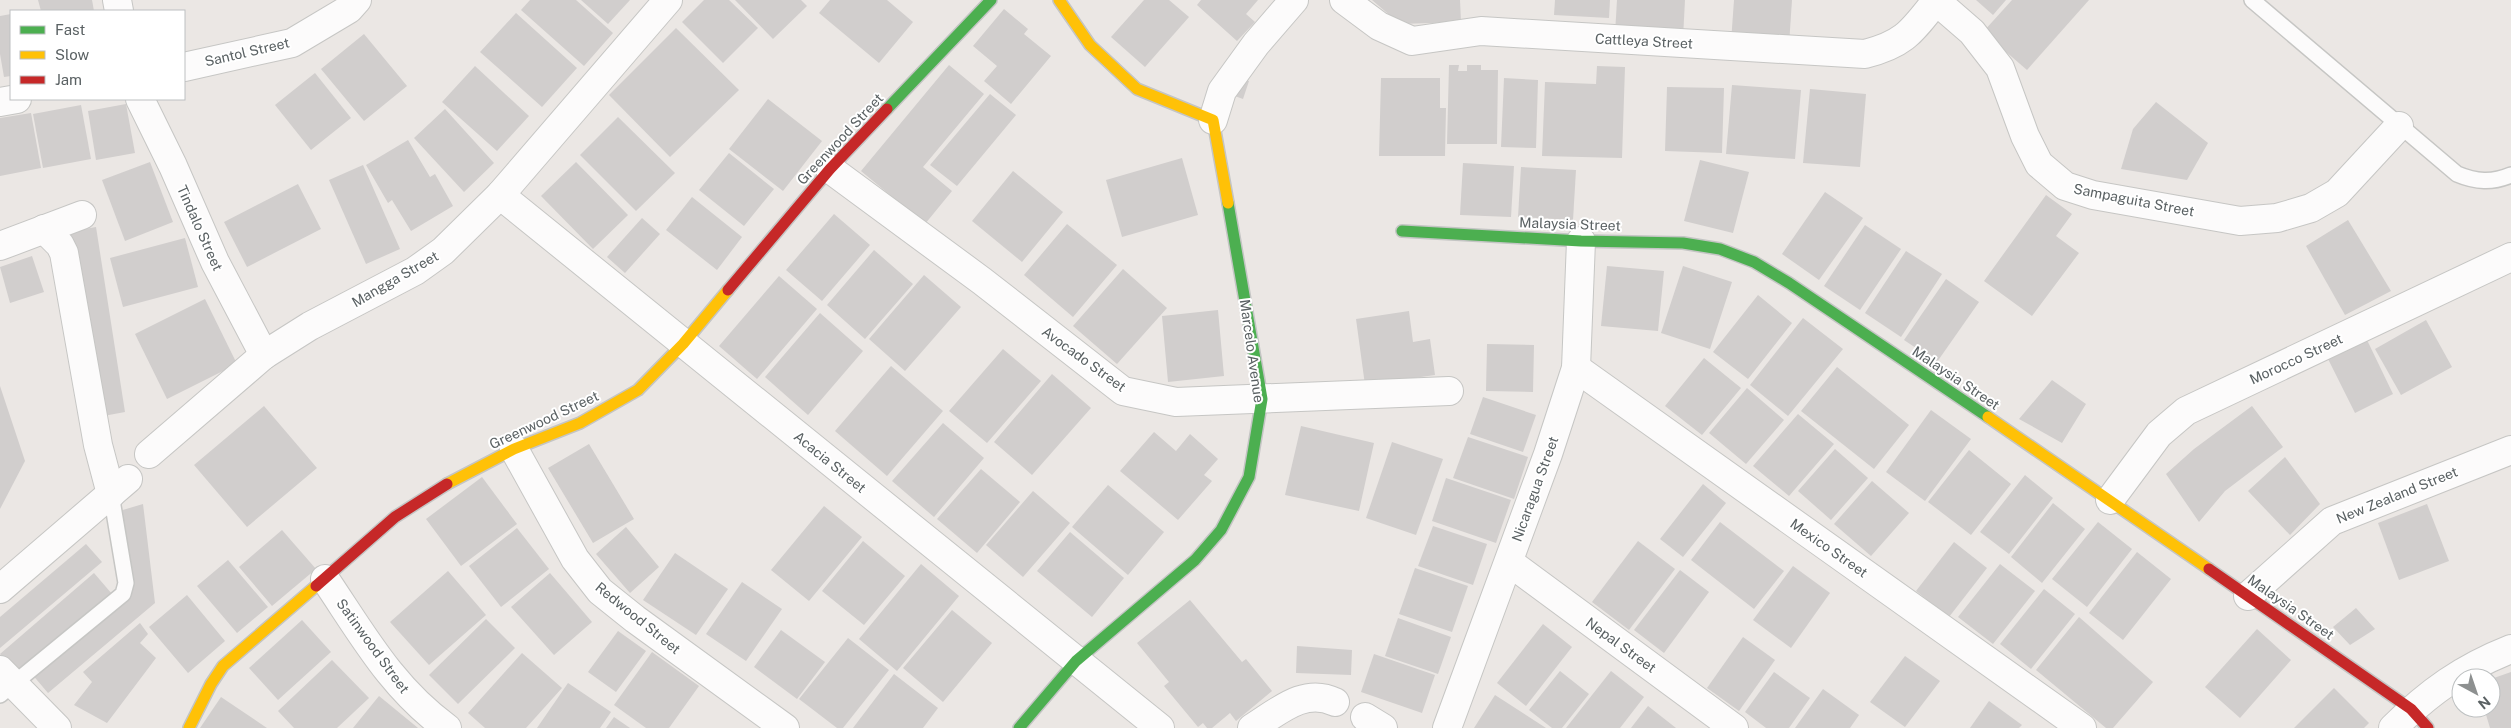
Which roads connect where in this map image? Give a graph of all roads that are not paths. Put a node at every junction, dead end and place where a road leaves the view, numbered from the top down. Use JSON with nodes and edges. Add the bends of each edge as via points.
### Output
{"nodes":[{"id":1,"x":357,"y":0,"type":"edge"},
{"id":2,"x":668,"y":0,"type":"edge"},
{"id":3,"x":991,"y":0,"type":"edge"},
{"id":4,"x":1059,"y":0,"type":"edge"},
{"id":5,"x":1294,"y":0,"type":"edge"},
{"id":6,"x":1344,"y":0,"type":"edge"},
{"id":7,"x":1936,"y":0,"type":"edge"},
{"id":8,"x":2252,"y":0,"type":"edge"},
{"id":9,"x":185,"y":67,"type":"edge"},
{"id":10,"x":140,"y":100,"type":"edge"},
{"id":11,"x":1213,"y":120,"type":"junction"},
{"id":12,"x":2399,"y":126,"type":"junction"},
{"id":13,"x":830,"y":169,"type":"junction"},
{"id":14,"x":2511,"y":175,"type":"edge"},
{"id":15,"x":500,"y":195,"type":"junction"},
{"id":16,"x":82,"y":215,"type":"dead end"},
{"id":17,"x":44,"y":229,"type":"junction"},
{"id":18,"x":1402,"y":231,"type":"dead end"},
{"id":19,"x":1581,"y":241,"type":"junction"},
{"id":20,"x":0,"y":246,"type":"edge"},
{"id":21,"x":2511,"y":257,"type":"edge"},
{"id":22,"x":683,"y":344,"type":"junction"},
{"id":23,"x":264,"y":355,"type":"junction"},
{"id":24,"x":1576,"y":368,"type":"junction"},
{"id":25,"x":1449,"y":390,"type":"dead end"},
{"id":26,"x":1262,"y":400,"type":"junction"},
{"id":27,"x":514,"y":449,"type":"junction"},
{"id":28,"x":2511,"y":450,"type":"edge"},
{"id":29,"x":149,"y":454,"type":"dead end"},
{"id":30,"x":120,"y":487,"type":"junction"},
{"id":31,"x":2110,"y":500,"type":"junction"},
{"id":32,"x":1509,"y":562,"type":"junction"},
{"id":33,"x":325,"y":578,"type":"junction"},
{"id":34,"x":0,"y":589,"type":"edge"},
{"id":35,"x":2248,"y":596,"type":"junction"},
{"id":36,"x":2511,"y":649,"type":"edge"},
{"id":37,"x":1076,"y":661,"type":"junction"},
{"id":38,"x":4,"y":683,"type":"edge"},
{"id":39,"x":1335,"y":702,"type":"dead end"},
{"id":40,"x":2411,"y":722,"type":"edge"},
{"id":41,"x":57,"y":728,"type":"edge"},
{"id":42,"x":189,"y":728,"type":"edge"},
{"id":43,"x":447,"y":728,"type":"edge"},
{"id":44,"x":785,"y":728,"type":"edge"},
{"id":45,"x":1020,"y":728,"type":"edge"},
{"id":46,"x":1160,"y":728,"type":"edge"},
{"id":47,"x":1252,"y":728,"type":"edge"},
{"id":48,"x":1447,"y":728,"type":"edge"},
{"id":49,"x":1734,"y":728,"type":"edge"},
{"id":50,"x":2082,"y":728,"type":"edge"}],
"edges":[{"from":1,"to":9,"type":"street","name":"Santol Street","via":[[292,44]]},
{"from":2,"to":15,"type":"street","name":"Mangga Street"},
{"from":3,"to":13,"type":"street","name":"Greenwood Street"},
{"from":4,"to":11,"type":"street","via":[[1090,44],[1137,89]]},
{"from":5,"to":11,"type":"street","name":"Marcelo Avenue","via":[[1222,91]]},
{"from":6,"to":7,"type":"street","name":"Cattleya Street","via":[[1379,26],[1412,41],[1481,31],[1866,54],[1888,48],[1910,35]]},
{"from":7,"to":12,"type":"street","name":"Sampaguita Street","via":[[1972,32],[2000,68],[2039,164],[2065,186],[2093,194],[2240,221],[2276,218],[2311,208],[2337,192]]},
{"from":8,"to":12,"type":"lane"},
{"from":10,"to":23,"type":"street","name":"Tindalo Street","via":[[215,262]]},
{"from":11,"to":26,"type":"street","name":"Marcelo Avenue"},
{"from":12,"to":14,"type":"lane","via":[[2457,174],[2475,181],[2499,180]]},
{"from":13,"to":22,"type":"street","name":"Greenwood Street"},
{"from":13,"to":26,"type":"street","name":"Avocado Street","via":[[982,281],[1123,391],[1176,402]]},
{"from":15,"to":22,"type":"street","name":"Acacia Street"},
{"from":15,"to":23,"type":"street","name":"Mangga Street","via":[[436,256],[415,271],[310,326]]},
{"from":16,"to":17,"type":"street"},
{"from":17,"to":20,"type":"street"},
{"from":17,"to":30,"type":"street","via":[[64,253],[94,426]]},
{"from":18,"to":19,"type":"street","name":"Malaysia Street"},
{"from":19,"to":24,"type":"street","name":"Nicaragua Street"},
{"from":19,"to":31,"type":"street","name":"Malaysia Street","via":[[1683,243],[1720,249],[1754,262]]},
{"from":21,"to":31,"type":"street","name":"Morocco Street","via":[[2186,411],[2159,434]]},
{"from":22,"to":27,"type":"street","name":"Greenwood Street","via":[[638,390],[580,423]]},
{"from":22,"to":37,"type":"street","name":"Acacia Street"},
{"from":23,"to":29,"type":"street","name":"Mangga Street"},
{"from":24,"to":32,"type":"street","name":"Nicaragua Street"},
{"from":24,"to":50,"type":"street","name":"Mexico Street"},
{"from":25,"to":26,"type":"street","name":"Avocado Street"},
{"from":26,"to":37,"type":"street","name":"Marcelo Avenue","via":[[1249,477],[1221,530],[1195,560]]},
{"from":27,"to":33,"type":"street","name":"Greenwood Street","via":[[454,480],[395,517]]},
{"from":27,"to":44,"type":"street","name":"Redwood Street","via":[[574,559],[600,591]]},
{"from":28,"to":35,"type":"street","name":"New Zealand Street","via":[[2332,521]]},
{"from":30,"to":34,"type":"street"},
{"from":30,"to":38,"type":"lane","via":[[126,583],[123,594]]},
{"from":31,"to":35,"type":"street","name":"Malaysia Street"},
{"from":32,"to":48,"type":"street","name":"Nicaragua Street"},
{"from":32,"to":49,"type":"street","name":"Nepal Street"},
{"from":33,"to":42,"type":"street","name":"Greenwood Street","via":[[223,666]]},
{"from":33,"to":43,"type":"street","name":"Satinwood Street","via":[[400,687]]},
{"from":35,"to":40,"type":"street","name":"Malaysia Street"},
{"from":36,"to":40,"type":"street","via":[[2478,662],[2445,683]]},
{"from":37,"to":45,"type":"street","name":"Marcelo Avenue"},
{"from":37,"to":46,"type":"street","name":"Acacia Street"},
{"from":38,"to":41,"type":"street"},
{"from":39,"to":47,"type":"street","via":[[1322,696],[1306,697]]}]}
